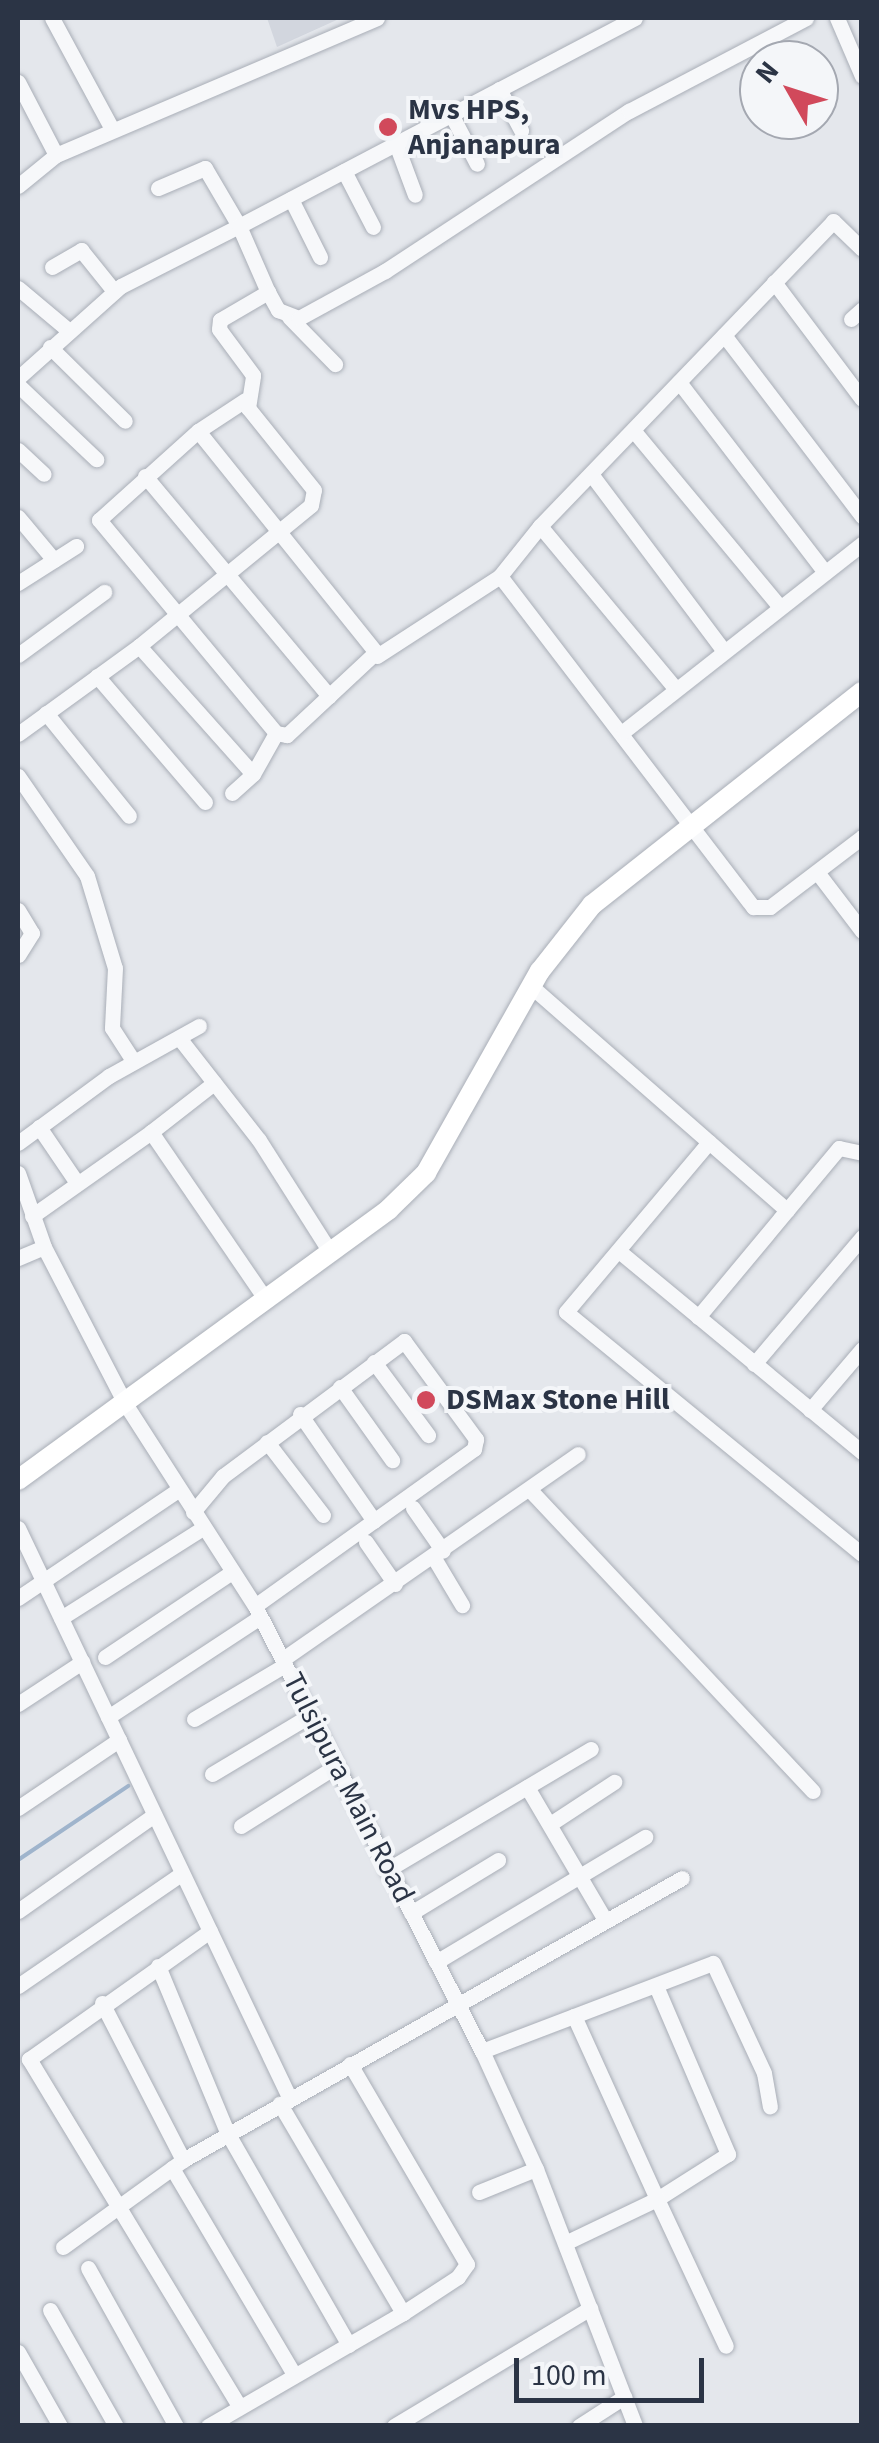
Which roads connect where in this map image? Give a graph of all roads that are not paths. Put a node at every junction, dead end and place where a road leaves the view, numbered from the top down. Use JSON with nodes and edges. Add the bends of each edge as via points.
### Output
{"nodes":[{"id":1,"x":52,"y":18,"type":"edge"},
{"id":2,"x":378,"y":18,"type":"edge"},
{"id":3,"x":634,"y":18,"type":"edge"},
{"id":4,"x":806,"y":18,"type":"edge"},
{"id":5,"x":837,"y":18,"type":"edge"},
{"id":6,"x":862,"y":76,"type":"edge"},
{"id":7,"x":18,"y":82,"type":"edge"},
{"id":8,"x":499,"y":89,"type":"junction"},
{"id":9,"x":451,"y":114,"type":"junction"},
{"id":10,"x":112,"y":129,"type":"junction"},
{"id":11,"x":520,"y":130,"type":"dead end"},
{"id":12,"x":396,"y":144,"type":"junction"},
{"id":13,"x":56,"y":155,"type":"junction"},
{"id":14,"x":476,"y":164,"type":"dead end"},
{"id":15,"x":344,"y":171,"type":"junction"},
{"id":16,"x":18,"y":186,"type":"edge"},
{"id":17,"x":158,"y":188,"type":"dead end"},
{"id":18,"x":416,"y":195,"type":"dead end"},
{"id":19,"x":291,"y":199,"type":"junction"},
{"id":20,"x":239,"y":226,"type":"junction"},
{"id":21,"x":374,"y":228,"type":"dead end"},
{"id":22,"x":862,"y":250,"type":"edge"},
{"id":23,"x":320,"y":257,"type":"dead end"},
{"id":24,"x":52,"y":267,"type":"dead end"},
{"id":25,"x":774,"y":282,"type":"junction"},
{"id":26,"x":18,"y":288,"type":"edge"},
{"id":27,"x":114,"y":291,"type":"junction"},
{"id":28,"x":268,"y":292,"type":"junction"},
{"id":29,"x":290,"y":317,"type":"junction"},
{"id":30,"x":68,"y":330,"type":"junction"},
{"id":31,"x":724,"y":336,"type":"junction"},
{"id":32,"x":50,"y":347,"type":"junction"},
{"id":33,"x":18,"y":352,"type":"edge"},
{"id":34,"x":335,"y":364,"type":"dead end"},
{"id":35,"x":31,"y":365,"type":"junction"},
{"id":36,"x":18,"y":381,"type":"edge"},
{"id":37,"x":679,"y":382,"type":"junction"},
{"id":38,"x":862,"y":399,"type":"edge"},
{"id":39,"x":245,"y":400,"type":"junction"},
{"id":40,"x":126,"y":421,"type":"dead end"},
{"id":41,"x":633,"y":430,"type":"junction"},
{"id":42,"x":198,"y":431,"type":"junction"},
{"id":43,"x":18,"y":450,"type":"edge"},
{"id":44,"x":96,"y":458,"type":"dead end"},
{"id":45,"x":44,"y":474,"type":"dead end"},
{"id":46,"x":591,"y":474,"type":"junction"},
{"id":47,"x":146,"y":476,"type":"junction"},
{"id":48,"x":862,"y":516,"type":"edge"},
{"id":49,"x":18,"y":517,"type":"edge"},
{"id":50,"x":540,"y":526,"type":"junction"},
{"id":51,"x":279,"y":531,"type":"junction"},
{"id":52,"x":862,"y":544,"type":"edge"},
{"id":53,"x":76,"y":546,"type":"dead end"},
{"id":54,"x":54,"y":560,"type":"junction"},
{"id":55,"x":825,"y":572,"type":"junction"},
{"id":56,"x":228,"y":574,"type":"junction"},
{"id":57,"x":500,"y":576,"type":"junction"},
{"id":58,"x":20,"y":578,"type":"edge"},
{"id":59,"x":104,"y":592,"type":"dead end"},
{"id":60,"x":780,"y":608,"type":"junction"},
{"id":61,"x":178,"y":614,"type":"junction"},
{"id":62,"x":139,"y":646,"type":"junction"},
{"id":63,"x":724,"y":651,"type":"junction"},
{"id":64,"x":18,"y":656,"type":"edge"},
{"id":65,"x":376,"y":656,"type":"junction"},
{"id":66,"x":97,"y":676,"type":"junction"},
{"id":67,"x":675,"y":688,"type":"junction"},
{"id":68,"x":862,"y":692,"type":"edge"},
{"id":69,"x":328,"y":696,"type":"junction"},
{"id":70,"x":46,"y":713,"type":"junction"},
{"id":71,"x":624,"y":731,"type":"junction"},
{"id":72,"x":276,"y":733,"type":"junction"},
{"id":73,"x":18,"y":734,"type":"edge"},
{"id":74,"x":253,"y":774,"type":"junction"},
{"id":75,"x":18,"y":776,"type":"edge"},
{"id":76,"x":232,"y":793,"type":"dead end"},
{"id":77,"x":205,"y":802,"type":"dead end"},
{"id":78,"x":129,"y":816,"type":"dead end"},
{"id":79,"x":689,"y":824,"type":"junction"},
{"id":80,"x":862,"y":837,"type":"edge"},
{"id":81,"x":817,"y":872,"type":"junction"},
{"id":82,"x":18,"y":910,"type":"edge"},
{"id":83,"x":860,"y":924,"type":"edge"},
{"id":84,"x":18,"y":955,"type":"edge"},
{"id":85,"x":532,"y":987,"type":"junction"},
{"id":86,"x":200,"y":1026,"type":"dead end"},
{"id":87,"x":180,"y":1039,"type":"junction"},
{"id":88,"x":134,"y":1062,"type":"junction"},
{"id":89,"x":214,"y":1083,"type":"junction"},
{"id":90,"x":39,"y":1127,"type":"junction"},
{"id":91,"x":150,"y":1132,"type":"junction"},
{"id":92,"x":710,"y":1142,"type":"junction"},
{"id":93,"x":18,"y":1143,"type":"edge"},
{"id":94,"x":862,"y":1153,"type":"edge"},
{"id":95,"x":18,"y":1174,"type":"edge"},
{"id":96,"x":77,"y":1183,"type":"junction"},
{"id":97,"x":787,"y":1210,"type":"junction"},
{"id":98,"x":32,"y":1216,"type":"junction"},
{"id":99,"x":862,"y":1237,"type":"edge"},
{"id":100,"x":44,"y":1247,"type":"junction"},
{"id":101,"x":330,"y":1252,"type":"junction"},
{"id":102,"x":620,"y":1252,"type":"junction"},
{"id":103,"x":18,"y":1258,"type":"edge"},
{"id":104,"x":266,"y":1300,"type":"junction"},
{"id":105,"x":698,"y":1317,"type":"junction"},
{"id":106,"x":862,"y":1349,"type":"edge"},
{"id":107,"x":374,"y":1362,"type":"junction"},
{"id":108,"x":754,"y":1364,"type":"junction"},
{"id":109,"x":340,"y":1387,"type":"junction"},
{"id":110,"x":126,"y":1405,"type":"junction"},
{"id":111,"x":810,"y":1410,"type":"junction"},
{"id":112,"x":300,"y":1414,"type":"junction"},
{"id":113,"x":428,"y":1435,"type":"dead end"},
{"id":114,"x":267,"y":1442,"type":"junction"},
{"id":115,"x":862,"y":1452,"type":"edge"},
{"id":116,"x":578,"y":1454,"type":"dead end"},
{"id":117,"x":392,"y":1460,"type":"dead end"},
{"id":118,"x":18,"y":1480,"type":"edge"},
{"id":119,"x":178,"y":1490,"type":"junction"},
{"id":120,"x":530,"y":1490,"type":"junction"},
{"id":121,"x":412,"y":1508,"type":"dead end"},
{"id":122,"x":193,"y":1512,"type":"junction"},
{"id":123,"x":323,"y":1515,"type":"dead end"},
{"id":124,"x":374,"y":1521,"type":"junction"},
{"id":125,"x":18,"y":1528,"type":"edge"},
{"id":126,"x":203,"y":1528,"type":"junction"},
{"id":127,"x":366,"y":1542,"type":"dead end"},
{"id":128,"x":862,"y":1554,"type":"edge"},
{"id":129,"x":438,"y":1555,"type":"junction"},
{"id":130,"x":232,"y":1572,"type":"junction"},
{"id":131,"x":43,"y":1582,"type":"junction"},
{"id":132,"x":395,"y":1584,"type":"junction"},
{"id":133,"x":18,"y":1598,"type":"edge"},
{"id":134,"x":462,"y":1605,"type":"dead end"},
{"id":135,"x":258,"y":1611,"type":"junction"},
{"id":136,"x":61,"y":1618,"type":"junction"},
{"id":137,"x":105,"y":1658,"type":"dead end"},
{"id":138,"x":82,"y":1662,"type":"junction"},
{"id":139,"x":284,"y":1662,"type":"junction"},
{"id":140,"x":18,"y":1704,"type":"edge"},
{"id":141,"x":108,"y":1716,"type":"junction"},
{"id":142,"x":309,"y":1716,"type":"junction"},
{"id":143,"x":194,"y":1719,"type":"dead end"},
{"id":144,"x":119,"y":1740,"type":"junction"},
{"id":145,"x":591,"y":1750,"type":"dead end"},
{"id":146,"x":333,"y":1768,"type":"junction"},
{"id":147,"x":212,"y":1774,"type":"dead end"},
{"id":148,"x":614,"y":1782,"type":"dead end"},
{"id":149,"x":527,"y":1787,"type":"junction"},
{"id":150,"x":812,"y":1791,"type":"dead end"},
{"id":151,"x":18,"y":1808,"type":"edge"},
{"id":152,"x":154,"y":1815,"type":"junction"},
{"id":153,"x":550,"y":1824,"type":"junction"},
{"id":154,"x":241,"y":1826,"type":"dead end"},
{"id":155,"x":646,"y":1838,"type":"dead end"},
{"id":156,"x":498,"y":1860,"type":"dead end"},
{"id":157,"x":386,"y":1870,"type":"junction"},
{"id":158,"x":181,"y":1874,"type":"junction"},
{"id":159,"x":581,"y":1875,"type":"junction"},
{"id":160,"x":682,"y":1878,"type":"dead end"},
{"id":161,"x":18,"y":1910,"type":"edge"},
{"id":162,"x":411,"y":1912,"type":"junction"},
{"id":163,"x":605,"y":1920,"type":"junction"},
{"id":164,"x":210,"y":1931,"type":"junction"},
{"id":165,"x":436,"y":1962,"type":"junction"},
{"id":166,"x":158,"y":1966,"type":"junction"},
{"id":167,"x":18,"y":1986,"type":"edge"},
{"id":168,"x":656,"y":1986,"type":"junction"},
{"id":169,"x":455,"y":2002,"type":"junction"},
{"id":170,"x":102,"y":2003,"type":"junction"},
{"id":171,"x":574,"y":2016,"type":"junction"},
{"id":172,"x":482,"y":2052,"type":"junction"},
{"id":173,"x":350,"y":2064,"type":"junction"},
{"id":174,"x":285,"y":2100,"type":"junction"},
{"id":175,"x":770,"y":2106,"type":"dead end"},
{"id":176,"x":228,"y":2134,"type":"junction"},
{"id":177,"x":177,"y":2164,"type":"junction"},
{"id":178,"x":536,"y":2169,"type":"junction"},
{"id":179,"x":479,"y":2192,"type":"dead end"},
{"id":180,"x":656,"y":2198,"type":"junction"},
{"id":181,"x":120,"y":2202,"type":"junction"},
{"id":182,"x":565,"y":2244,"type":"junction"},
{"id":183,"x":64,"y":2247,"type":"dead end"},
{"id":184,"x":88,"y":2268,"type":"dead end"},
{"id":185,"x":590,"y":2308,"type":"junction"},
{"id":186,"x":50,"y":2310,"type":"dead end"},
{"id":187,"x":403,"y":2313,"type":"junction"},
{"id":188,"x":349,"y":2344,"type":"junction"},
{"id":189,"x":726,"y":2346,"type":"dead end"},
{"id":190,"x":18,"y":2352,"type":"edge"},
{"id":191,"x":294,"y":2374,"type":"junction"},
{"id":192,"x":25,"y":2381,"type":"edge"},
{"id":193,"x":624,"y":2397,"type":"junction"},
{"id":194,"x":239,"y":2406,"type":"junction"},
{"id":195,"x":60,"y":2426,"type":"edge"},
{"id":196,"x":116,"y":2426,"type":"edge"},
{"id":197,"x":176,"y":2426,"type":"edge"},
{"id":198,"x":208,"y":2426,"type":"edge"},
{"id":199,"x":394,"y":2426,"type":"edge"},
{"id":200,"x":579,"y":2426,"type":"edge"},
{"id":201,"x":636,"y":2426,"type":"edge"}],
"edges":[{"from":1,"to":10,"type":"street"},
{"from":2,"to":10,"type":"street","via":[[182,106]]},
{"from":3,"to":8,"type":"street"},
{"from":4,"to":29,"type":"street","via":[[629,111],[385,271],[300,318]]},
{"from":5,"to":6,"type":"street"},
{"from":7,"to":13,"type":"street"},
{"from":8,"to":9,"type":"street"},
{"from":8,"to":11,"type":"street"},
{"from":9,"to":12,"type":"street"},
{"from":9,"to":14,"type":"street"},
{"from":10,"to":13,"type":"street"},
{"from":12,"to":15,"type":"street"},
{"from":12,"to":18,"type":"street"},
{"from":13,"to":16,"type":"street"},
{"from":15,"to":19,"type":"street"},
{"from":15,"to":21,"type":"street"},
{"from":17,"to":20,"type":"street","via":[[204,168]]},
{"from":19,"to":20,"type":"street"},
{"from":19,"to":23,"type":"street"},
{"from":20,"to":27,"type":"street"},
{"from":20,"to":28,"type":"street"},
{"from":22,"to":25,"type":"street","via":[[834,221]]},
{"from":24,"to":27,"type":"street","via":[[81,250]]},
{"from":25,"to":31,"type":"street"},
{"from":25,"to":38,"type":"street"},
{"from":26,"to":30,"type":"street"},
{"from":27,"to":30,"type":"street"},
{"from":28,"to":29,"type":"street"},
{"from":28,"to":39,"type":"street","via":[[218,325],[254,376]]},
{"from":29,"to":34,"type":"street"},
{"from":30,"to":32,"type":"street"},
{"from":31,"to":37,"type":"street"},
{"from":31,"to":48,"type":"street"},
{"from":32,"to":35,"type":"street"},
{"from":32,"to":40,"type":"street"},
{"from":33,"to":35,"type":"street"},
{"from":35,"to":36,"type":"street"},
{"from":36,"to":44,"type":"street"},
{"from":37,"to":41,"type":"street"},
{"from":37,"to":55,"type":"street"},
{"from":39,"to":42,"type":"street"},
{"from":39,"to":51,"type":"street","via":[[314,490],[311,505]]},
{"from":41,"to":46,"type":"street"},
{"from":41,"to":60,"type":"street"},
{"from":42,"to":47,"type":"street"},
{"from":42,"to":51,"type":"street"},
{"from":43,"to":45,"type":"street"},
{"from":46,"to":50,"type":"street"},
{"from":46,"to":63,"type":"street"},
{"from":47,"to":56,"type":"street"},
{"from":47,"to":61,"type":"street","via":[[98,520]]},
{"from":49,"to":54,"type":"street"},
{"from":50,"to":57,"type":"street"},
{"from":50,"to":67,"type":"street"},
{"from":51,"to":56,"type":"street"},
{"from":51,"to":65,"type":"street"},
{"from":52,"to":55,"type":"street"},
{"from":53,"to":54,"type":"street"},
{"from":54,"to":58,"type":"street"},
{"from":55,"to":60,"type":"street"},
{"from":56,"to":61,"type":"street"},
{"from":56,"to":69,"type":"street"},
{"from":57,"to":65,"type":"street"},
{"from":57,"to":71,"type":"street"},
{"from":59,"to":64,"type":"street"},
{"from":60,"to":63,"type":"street"},
{"from":61,"to":62,"type":"street"},
{"from":61,"to":72,"type":"street"},
{"from":62,"to":66,"type":"street"},
{"from":62,"to":74,"type":"street"},
{"from":63,"to":67,"type":"street"},
{"from":65,"to":69,"type":"street"},
{"from":66,"to":70,"type":"street"},
{"from":66,"to":77,"type":"street"},
{"from":67,"to":71,"type":"street"},
{"from":68,"to":79,"type":"main road"},
{"from":69,"to":72,"type":"street","via":[[287,735]]},
{"from":70,"to":73,"type":"street"},
{"from":70,"to":78,"type":"street"},
{"from":71,"to":79,"type":"street"},
{"from":72,"to":74,"type":"street"},
{"from":74,"to":76,"type":"street"},
{"from":75,"to":88,"type":"street","via":[[88,876],[115,968],[112,1028]]},
{"from":79,"to":81,"type":"street","via":[[754,907],[770,907]]},
{"from":79,"to":85,"type":"main road","via":[[592,905]]},
{"from":80,"to":81,"type":"street"},
{"from":81,"to":83,"type":"street"},
{"from":82,"to":84,"type":"street","via":[[32,933]]},
{"from":85,"to":92,"type":"street"},
{"from":85,"to":101,"type":"main road","via":[[426,1172]]},
{"from":86,"to":87,"type":"street"},
{"from":87,"to":88,"type":"street"},
{"from":87,"to":89,"type":"street"},
{"from":88,"to":90,"type":"street"},
{"from":89,"to":91,"type":"street"},
{"from":89,"to":101,"type":"street"},
{"from":90,"to":93,"type":"street"},
{"from":90,"to":96,"type":"street"},
{"from":91,"to":96,"type":"street"},
{"from":91,"to":104,"type":"street"},
{"from":92,"to":97,"type":"street"},
{"from":92,"to":102,"type":"street"},
{"from":94,"to":97,"type":"street","via":[[838,1148]]},
{"from":95,"to":98,"type":"street","name":"Tulsipura Main Road"},
{"from":96,"to":98,"type":"street"},
{"from":97,"to":105,"type":"street"},
{"from":98,"to":100,"type":"street","name":"Tulsipura Main Road"},
{"from":99,"to":108,"type":"street"},
{"from":100,"to":103,"type":"street"},
{"from":100,"to":110,"type":"street","name":"Tulsipura Main Road"},
{"from":101,"to":104,"type":"main road"},
{"from":102,"to":105,"type":"street"},
{"from":102,"to":128,"type":"street","via":[[568,1305],[569,1318]]},
{"from":104,"to":110,"type":"main road"},
{"from":105,"to":108,"type":"street"},
{"from":106,"to":111,"type":"street"},
{"from":107,"to":109,"type":"street"},
{"from":107,"to":113,"type":"street"},
{"from":107,"to":124,"type":"street","via":[[406,1342],[476,1442]]},
{"from":108,"to":111,"type":"street"},
{"from":109,"to":112,"type":"street"},
{"from":109,"to":117,"type":"street"},
{"from":110,"to":118,"type":"main road"},
{"from":110,"to":119,"type":"street","name":"Tulsipura Main Road"},
{"from":111,"to":115,"type":"street"},
{"from":112,"to":114,"type":"street"},
{"from":112,"to":124,"type":"street"},
{"from":114,"to":122,"type":"street"},
{"from":114,"to":123,"type":"street"},
{"from":116,"to":120,"type":"street"},
{"from":119,"to":122,"type":"street","name":"Tulsipura Main Road"},
{"from":119,"to":131,"type":"street"},
{"from":120,"to":129,"type":"street"},
{"from":120,"to":150,"type":"street"},
{"from":121,"to":129,"type":"street"},
{"from":122,"to":126,"type":"street","name":"Tulsipura Main Road"},
{"from":124,"to":135,"type":"street"},
{"from":125,"to":131,"type":"street"},
{"from":126,"to":130,"type":"street","name":"Tulsipura Main Road"},
{"from":126,"to":136,"type":"street"},
{"from":127,"to":132,"type":"street"},
{"from":129,"to":132,"type":"street"},
{"from":129,"to":134,"type":"street"},
{"from":130,"to":135,"type":"street","name":"Tulsipura Main Road"},
{"from":130,"to":137,"type":"street"},
{"from":131,"to":133,"type":"street"},
{"from":131,"to":136,"type":"street"},
{"from":132,"to":139,"type":"street"},
{"from":135,"to":139,"type":"street","name":"Tulsipura Main Road"},
{"from":135,"to":141,"type":"street"},
{"from":136,"to":138,"type":"street"},
{"from":138,"to":140,"type":"street"},
{"from":138,"to":141,"type":"street"},
{"from":139,"to":142,"type":"street","name":"Tulsipura Main Road"},
{"from":139,"to":143,"type":"street"},
{"from":141,"to":144,"type":"street"},
{"from":142,"to":146,"type":"street","name":"Tulsipura Main Road"},
{"from":142,"to":147,"type":"street"},
{"from":144,"to":151,"type":"street"},
{"from":144,"to":152,"type":"street"},
{"from":145,"to":149,"type":"street"},
{"from":146,"to":154,"type":"street"},
{"from":146,"to":157,"type":"street","name":"Tulsipura Main Road"},
{"from":148,"to":153,"type":"street"},
{"from":149,"to":153,"type":"street"},
{"from":149,"to":157,"type":"street"},
{"from":152,"to":158,"type":"street"},
{"from":152,"to":161,"type":"street"},
{"from":153,"to":159,"type":"street"},
{"from":155,"to":159,"type":"street"},
{"from":156,"to":162,"type":"street"},
{"from":157,"to":162,"type":"street","name":"Tulsipura Main Road"},
{"from":158,"to":164,"type":"street"},
{"from":158,"to":167,"type":"street"},
{"from":159,"to":163,"type":"street"},
{"from":159,"to":165,"type":"street"},
{"from":160,"to":163,"type":"street"},
{"from":162,"to":165,"type":"street","name":"Tulsipura Main Road"},
{"from":163,"to":169,"type":"street"},
{"from":164,"to":166,"type":"street"},
{"from":164,"to":174,"type":"street"},
{"from":165,"to":169,"type":"street","name":"Tulsipura Main Road"},
{"from":166,"to":170,"type":"street"},
{"from":166,"to":176,"type":"street"},
{"from":168,"to":171,"type":"street"},
{"from":168,"to":175,"type":"street","via":[[706,1962],[718,1966],[764,2073]]},
{"from":168,"to":180,"type":"street","via":[[728,2154]]},
{"from":169,"to":172,"type":"street","name":"Tulsipura Main Road"},
{"from":169,"to":173,"type":"street"},
{"from":170,"to":177,"type":"street"},
{"from":170,"to":181,"type":"street","via":[[30,2059]]},
{"from":171,"to":172,"type":"street"},
{"from":171,"to":180,"type":"street"},
{"from":172,"to":178,"type":"street","name":"Tulsipura Main Road"},
{"from":173,"to":174,"type":"street"},
{"from":173,"to":187,"type":"street","via":[[467,2264],[458,2278]]},
{"from":174,"to":176,"type":"street"},
{"from":174,"to":187,"type":"street"},
{"from":176,"to":177,"type":"street"},
{"from":176,"to":188,"type":"street"},
{"from":177,"to":181,"type":"street"},
{"from":177,"to":191,"type":"street"},
{"from":178,"to":179,"type":"street"},
{"from":178,"to":182,"type":"street","name":"Tulsipura Main Road"},
{"from":180,"to":182,"type":"street"},
{"from":180,"to":189,"type":"street"},
{"from":181,"to":183,"type":"street"},
{"from":181,"to":194,"type":"street"},
{"from":182,"to":185,"type":"street","name":"Tulsipura Main Road"},
{"from":184,"to":197,"type":"street"},
{"from":185,"to":193,"type":"street","name":"Tulsipura Main Road"},
{"from":185,"to":199,"type":"street"},
{"from":186,"to":196,"type":"street"},
{"from":187,"to":188,"type":"street"},
{"from":188,"to":191,"type":"street"},
{"from":190,"to":192,"type":"street"},
{"from":191,"to":194,"type":"street"},
{"from":192,"to":195,"type":"street"},
{"from":193,"to":200,"type":"street"},
{"from":193,"to":201,"type":"street","name":"Tulsipura Main Road"},
{"from":194,"to":198,"type":"street"}]}
